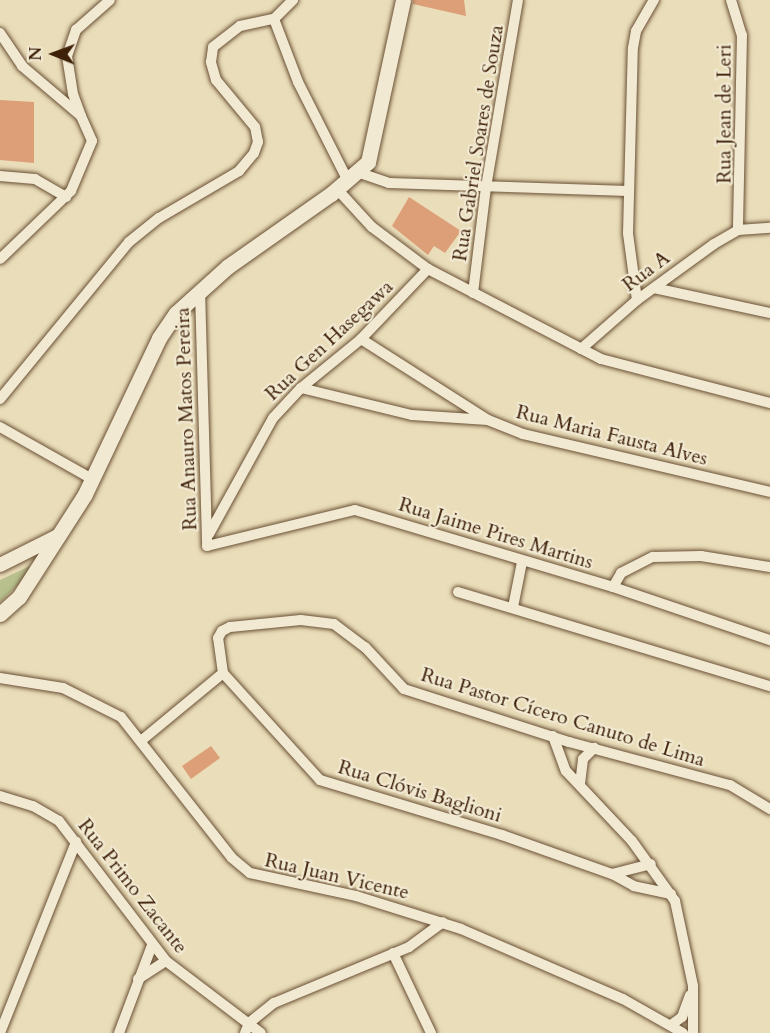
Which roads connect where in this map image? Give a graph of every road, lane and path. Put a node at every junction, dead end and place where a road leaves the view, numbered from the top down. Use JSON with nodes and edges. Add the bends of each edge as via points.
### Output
{"nodes":[{"id":1,"x":110,"y":0,"type":"edge"},
{"id":2,"x":293,"y":0,"type":"edge"},
{"id":3,"x":403,"y":0,"type":"edge"},
{"id":4,"x":518,"y":0,"type":"edge"},
{"id":5,"x":654,"y":0,"type":"edge"},
{"id":6,"x":731,"y":0,"type":"edge"},
{"id":7,"x":274,"y":18,"type":"junction"},
{"id":8,"x":0,"y":33,"type":"edge"},
{"id":9,"x":81,"y":116,"type":"junction"},
{"id":10,"x":0,"y":176,"type":"edge"},
{"id":11,"x":347,"y":181,"type":"junction"},
{"id":12,"x":486,"y":187,"type":"junction"},
{"id":13,"x":628,"y":191,"type":"junction"},
{"id":14,"x":66,"y":197,"type":"junction"},
{"id":15,"x":770,"y":228,"type":"edge"},
{"id":16,"x":738,"y":230,"type":"junction"},
{"id":17,"x":0,"y":259,"type":"edge"},
{"id":18,"x":428,"y":269,"type":"junction"},
{"id":19,"x":654,"y":288,"type":"junction"},
{"id":20,"x":200,"y":290,"type":"junction"},
{"id":21,"x":473,"y":292,"type":"junction"},
{"id":22,"x":637,"y":300,"type":"junction"},
{"id":23,"x":770,"y":313,"type":"edge"},
{"id":24,"x":361,"y":339,"type":"junction"},
{"id":25,"x":581,"y":349,"type":"junction"},
{"id":26,"x":301,"y":388,"type":"junction"},
{"id":27,"x":0,"y":399,"type":"edge"},
{"id":28,"x":770,"y":403,"type":"edge"},
{"id":29,"x":488,"y":420,"type":"junction"},
{"id":30,"x":0,"y":427,"type":"edge"},
{"id":31,"x":92,"y":479,"type":"junction"},
{"id":32,"x":770,"y":492,"type":"edge"},
{"id":33,"x":60,"y":535,"type":"junction"},
{"id":34,"x":208,"y":541,"type":"junction"},
{"id":35,"x":522,"y":562,"type":"junction"},
{"id":36,"x":0,"y":565,"type":"edge"},
{"id":37,"x":770,"y":567,"type":"edge"},
{"id":38,"x":613,"y":587,"type":"junction"},
{"id":39,"x":458,"y":592,"type":"dead end"},
{"id":40,"x":513,"y":607,"type":"junction"},
{"id":41,"x":0,"y":614,"type":"edge"},
{"id":42,"x":770,"y":640,"type":"edge"},
{"id":43,"x":0,"y":670,"type":"edge"},
{"id":44,"x":223,"y":673,"type":"junction"},
{"id":45,"x":0,"y":678,"type":"edge"},
{"id":46,"x":16,"y":678,"type":"junction"},
{"id":47,"x":770,"y":686,"type":"edge"},
{"id":48,"x":553,"y":736,"type":"junction"},
{"id":49,"x":142,"y":740,"type":"junction"},
{"id":50,"x":594,"y":748,"type":"junction"},
{"id":51,"x":580,"y":783,"type":"junction"},
{"id":52,"x":0,"y":796,"type":"edge"},
{"id":53,"x":770,"y":809,"type":"edge"},
{"id":54,"x":76,"y":842,"type":"junction"},
{"id":55,"x":651,"y":864,"type":"junction"},
{"id":56,"x":612,"y":874,"type":"junction"},
{"id":57,"x":670,"y":894,"type":"junction"},
{"id":58,"x":443,"y":922,"type":"junction"},
{"id":59,"x":152,"y":945,"type":"junction"},
{"id":60,"x":393,"y":953,"type":"junction"},
{"id":61,"x":166,"y":961,"type":"junction"},
{"id":62,"x":138,"y":979,"type":"junction"},
{"id":63,"x":693,"y":986,"type":"junction"},
{"id":64,"x":671,"y":1025,"type":"junction"},
{"id":65,"x":247,"y":1028,"type":"edge"},
{"id":66,"x":0,"y":1033,"type":"edge"},
{"id":67,"x":119,"y":1033,"type":"edge"},
{"id":68,"x":261,"y":1033,"type":"edge"},
{"id":69,"x":431,"y":1033,"type":"edge"},
{"id":70,"x":683,"y":1033,"type":"edge"},
{"id":71,"x":693,"y":1033,"type":"edge"}],
"edges":[{"from":1,"to":9,"type":"street","via":[[76,30],[67,56]]},
{"from":2,"to":7,"type":"street"},
{"from":3,"to":11,"type":"main road","via":[[368,162]]},
{"from":4,"to":12,"type":"street","name":"Rua Gabriel Soares de Souza"},
{"from":5,"to":13,"type":"street","via":[[636,31],[633,48]]},
{"from":6,"to":16,"type":"street","name":"Rua Jean de Leri","via":[[742,45]]},
{"from":7,"to":11,"type":"street","via":[[298,82]]},
{"from":7,"to":27,"type":"street","via":[[240,26],[213,47],[211,62],[216,80],[255,126],[258,142],[254,153],[239,171],[159,218],[129,242]]},
{"from":8,"to":9,"type":"street","via":[[22,66]]},
{"from":9,"to":14,"type":"street","via":[[92,141],[80,174]]},
{"from":10,"to":14,"type":"street","via":[[35,179]]},
{"from":11,"to":12,"type":"street"},
{"from":11,"to":18,"type":"street","via":[[372,227]]},
{"from":11,"to":20,"type":"main road"},
{"from":12,"to":13,"type":"street"},
{"from":12,"to":21,"type":"street","name":"Rua Gabriel Soares de Souza"},
{"from":13,"to":22,"type":"street","via":[[628,233]]},
{"from":14,"to":17,"type":"street"},
{"from":15,"to":16,"type":"street"},
{"from":16,"to":19,"type":"street","name":"Rua A"},
{"from":18,"to":21,"type":"street"},
{"from":18,"to":24,"type":"street","name":"Rua Gen Hasegawa"},
{"from":19,"to":22,"type":"street","name":"Rua A"},
{"from":19,"to":23,"type":"street"},
{"from":20,"to":31,"type":"main road","via":[[159,338]]},
{"from":20,"to":34,"type":"street","name":"Rua Anauro Matos Pereira"},
{"from":21,"to":25,"type":"street"},
{"from":22,"to":25,"type":"street","name":"Rua A"},
{"from":24,"to":26,"type":"street","name":"Rua Gen Hasegawa"},
{"from":24,"to":29,"type":"street","name":"Rua Maria Fausta Alves"},
{"from":25,"to":28,"type":"street","via":[[626,368]]},
{"from":26,"to":29,"type":"street","via":[[412,415]]},
{"from":26,"to":34,"type":"street","name":"Rua Gen Hasegawa","via":[[273,418],[256,445]]},
{"from":29,"to":32,"type":"street","name":"Rua Maria Fausta Alves","via":[[565,446]]},
{"from":30,"to":31,"type":"street"},
{"from":31,"to":33,"type":"main road"},
{"from":33,"to":36,"type":"street"},
{"from":33,"to":41,"type":"main road","via":[[19,597]]},
{"from":34,"to":35,"type":"street","name":"Rua Jaime Pires Martins","via":[[355,510]]},
{"from":35,"to":38,"type":"street","name":"Rua Jaime Pires Martins"},
{"from":35,"to":40,"type":"street"},
{"from":37,"to":38,"type":"street","via":[[701,556],[653,557],[621,573]]},
{"from":38,"to":42,"type":"street","name":"Rua Jaime Pires Martins"},
{"from":39,"to":40,"type":"street"},
{"from":40,"to":47,"type":"street"},
{"from":43,"to":46,"type":"street","name":"Rua Juan Vicente"},
{"from":44,"to":48,"type":"street","name":"Rua Pastor Cícero Canuto de Lima","via":[[218,638],[230,627],[301,620],[334,624],[364,647],[404,689]]},
{"from":44,"to":49,"type":"street"},
{"from":44,"to":56,"type":"street","name":"Rua Clóvis Baglioni","via":[[320,780],[502,835]]},
{"from":45,"to":46,"type":"street","name":"Rua Juan Vicente"},
{"from":46,"to":49,"type":"street","name":"Rua Juan Vicente","via":[[63,688],[100,704],[121,717]]},
{"from":48,"to":50,"type":"street","name":"Rua Pastor Cícero Canuto de Lima"},
{"from":48,"to":51,"type":"street","via":[[562,764]]},
{"from":49,"to":58,"type":"street","name":"Rua Juan Vicente","via":[[232,858],[250,873],[356,896]]},
{"from":50,"to":51,"type":"street","via":[[583,759]]},
{"from":50,"to":53,"type":"street","name":"Rua Pastor Cícero Canuto de Lima","via":[[730,785]]},
{"from":51,"to":55,"type":"street"},
{"from":52,"to":54,"type":"street","name":"Rua Primo Zacante","via":[[49,813]]},
{"from":54,"to":59,"type":"street","name":"Rua Primo Zacante"},
{"from":54,"to":66,"type":"street"},
{"from":55,"to":56,"type":"street"},
{"from":55,"to":57,"type":"street"},
{"from":56,"to":57,"type":"street","name":"Rua Clóvis Baglioni","via":[[634,886]]},
{"from":57,"to":63,"type":"street","via":[[684,927]]},
{"from":58,"to":60,"type":"street","via":[[409,947]]},
{"from":58,"to":64,"type":"street","name":"Rua Juan Vicente","via":[[623,999]]},
{"from":59,"to":61,"type":"street","name":"Rua Primo Zacante"},
{"from":59,"to":62,"type":"street"},
{"from":60,"to":65,"type":"street","via":[[283,999]]},
{"from":60,"to":69,"type":"street"},
{"from":61,"to":62,"type":"street"},
{"from":61,"to":65,"type":"street","name":"Rua Primo Zacante"},
{"from":62,"to":67,"type":"street"},
{"from":63,"to":64,"type":"street","via":[[682,1017]]},
{"from":63,"to":71,"type":"street"},
{"from":64,"to":70,"type":"street","name":"Rua Juan Vicente"},
{"from":65,"to":68,"type":"street","name":"Rua Primo Zacante"}]}
